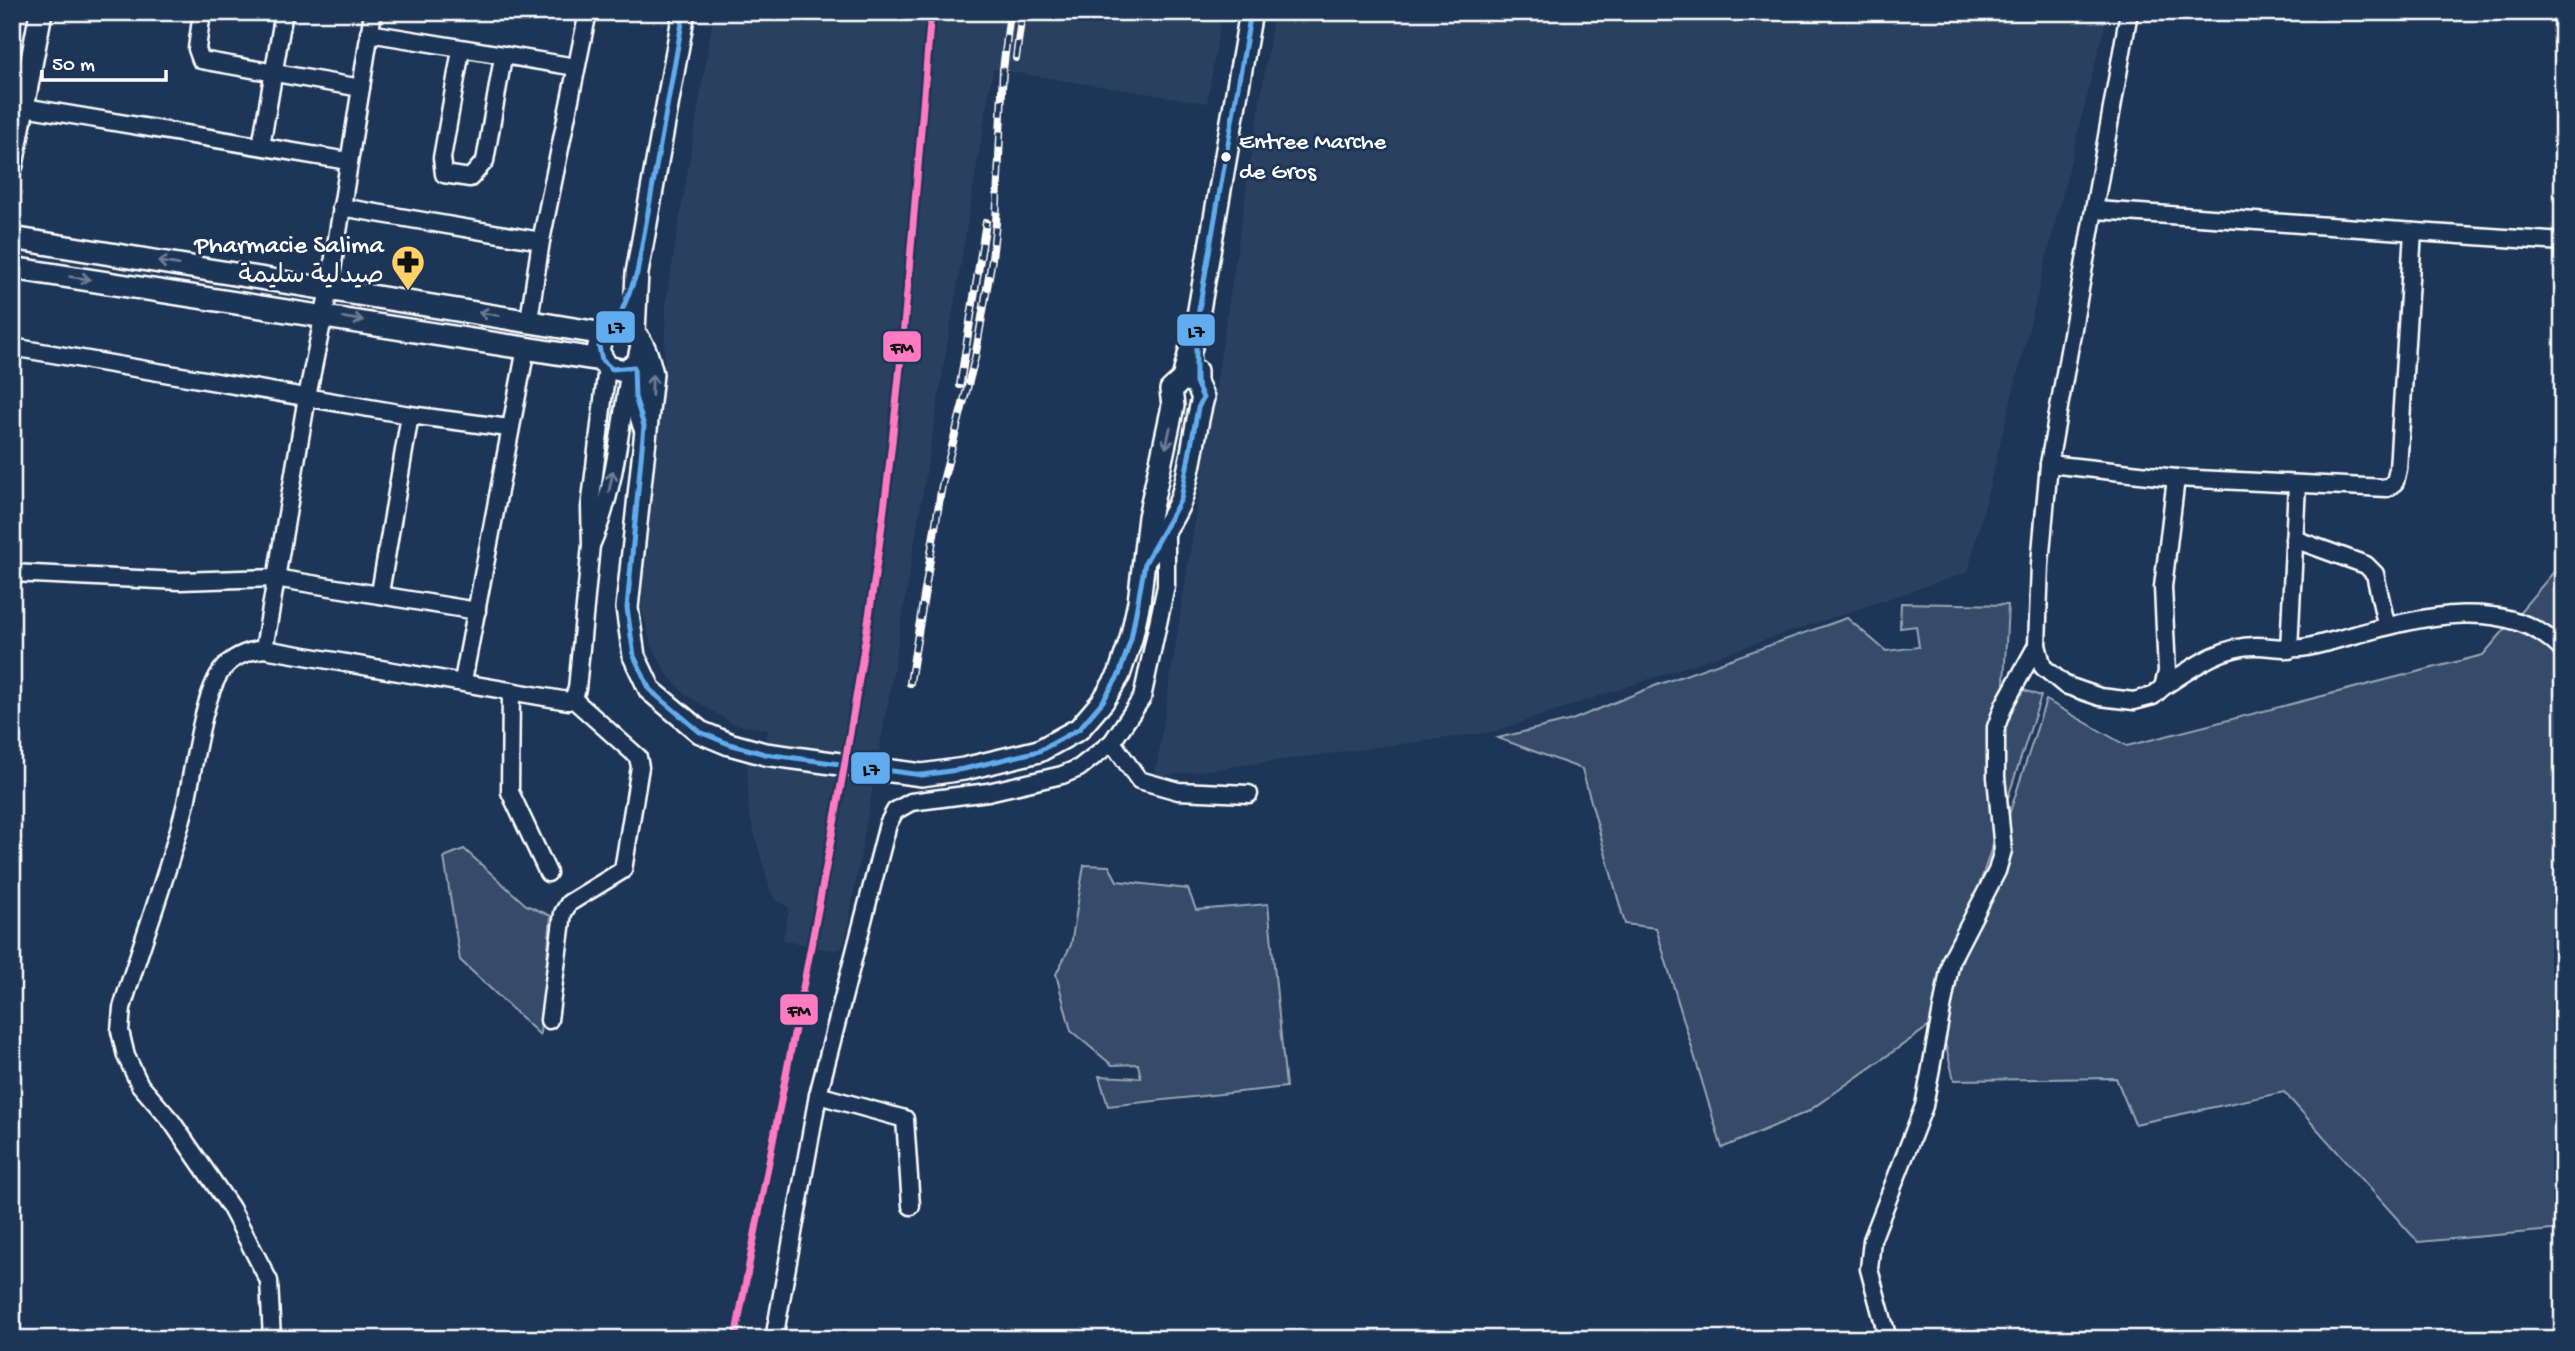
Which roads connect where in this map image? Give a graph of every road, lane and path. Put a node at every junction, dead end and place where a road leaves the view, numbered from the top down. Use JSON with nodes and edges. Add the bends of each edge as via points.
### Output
{"nodes":[{"id":1,"x":41,"y":12,"type":"edge"},
{"id":2,"x":202,"y":12,"type":"edge"},
{"id":3,"x":284,"y":12,"type":"edge"},
{"id":4,"x":373,"y":12,"type":"edge"},
{"id":5,"x":588,"y":12,"type":"edge"},
{"id":6,"x":684,"y":12,"type":"edge"},
{"id":7,"x":1251,"y":12,"type":"edge"},
{"id":8,"x":2129,"y":12,"type":"edge"},
{"id":9,"x":369,"y":33,"type":"junction"},
{"id":10,"x":461,"y":50,"type":"junction"},
{"id":11,"x":503,"y":57,"type":"junction"},
{"id":12,"x":576,"y":67,"type":"junction"},
{"id":13,"x":272,"y":73,"type":"junction"},
{"id":14,"x":361,"y":88,"type":"junction"},
{"id":15,"x":24,"y":107,"type":"junction"},
{"id":16,"x":261,"y":146,"type":"junction"},
{"id":17,"x":348,"y":161,"type":"junction"},
{"id":18,"x":12,"y":165,"type":"edge"},
{"id":19,"x":341,"y":207,"type":"junction"},
{"id":20,"x":2096,"y":210,"type":"junction"},
{"id":21,"x":2413,"y":232,"type":"junction"},
{"id":22,"x":12,"y":238,"type":"edge"},
{"id":23,"x":541,"y":241,"type":"junction"},
{"id":24,"x":2563,"y":242,"type":"edge"},
{"id":25,"x":12,"y":268,"type":"edge"},
{"id":26,"x":329,"y":289,"type":"junction"},
{"id":27,"x":323,"y":314,"type":"junction"},
{"id":28,"x":529,"y":320,"type":"junction"},
{"id":29,"x":624,"y":335,"type":"junction"},
{"id":30,"x":12,"y":346,"type":"edge"},
{"id":31,"x":526,"y":348,"type":"junction"},
{"id":32,"x":604,"y":363,"type":"junction"},
{"id":33,"x":632,"y":368,"type":"junction"},
{"id":34,"x":1190,"y":381,"type":"junction"},
{"id":35,"x":307,"y":397,"type":"junction"},
{"id":36,"x":1173,"y":406,"type":"junction"},
{"id":37,"x":1198,"y":408,"type":"junction"},
{"id":38,"x":410,"y":415,"type":"junction"},
{"id":39,"x":644,"y":426,"type":"junction"},
{"id":40,"x":509,"y":428,"type":"junction"},
{"id":41,"x":2049,"y":464,"type":"junction"},
{"id":42,"x":1162,"y":470,"type":"junction"},
{"id":43,"x":2176,"y":478,"type":"junction"},
{"id":44,"x":2297,"y":484,"type":"junction"},
{"id":45,"x":1166,"y":526,"type":"junction"},
{"id":46,"x":2294,"y":539,"type":"junction"},
{"id":47,"x":591,"y":545,"type":"junction"},
{"id":48,"x":1145,"y":562,"type":"junction"},
{"id":49,"x":12,"y":573,"type":"edge"},
{"id":50,"x":275,"y":578,"type":"junction"},
{"id":51,"x":380,"y":593,"type":"junction"},
{"id":52,"x":477,"y":611,"type":"junction"},
{"id":53,"x":2386,"y":624,"type":"junction"},
{"id":54,"x":2037,"y":645,"type":"junction"},
{"id":55,"x":264,"y":649,"type":"junction"},
{"id":56,"x":2289,"y":650,"type":"junction"},
{"id":57,"x":2563,"y":651,"type":"edge"},
{"id":58,"x":463,"y":681,"type":"junction"},
{"id":59,"x":2163,"y":687,"type":"junction"},
{"id":60,"x":511,"y":691,"type":"junction"},
{"id":61,"x":573,"y":699,"type":"junction"},
{"id":62,"x":1112,"y":742,"type":"junction"},
{"id":63,"x":1249,"y":794,"type":"dead end"},
{"id":64,"x":548,"y":873,"type":"dead end"},
{"id":65,"x":549,"y":1020,"type":"dead end"},
{"id":66,"x":818,"y":1095,"type":"junction"},
{"id":67,"x":911,"y":1206,"type":"dead end"},
{"id":68,"x":272,"y":1339,"type":"edge"},
{"id":69,"x":774,"y":1339,"type":"edge"},
{"id":70,"x":1888,"y":1339,"type":"edge"}],
"edges":[{"from":1,"to":15,"type":"street"},
{"from":2,"to":13,"type":"street","via":[[197,49],[201,60]]},
{"from":3,"to":13,"type":"street"},
{"from":4,"to":9,"type":"street"},
{"from":5,"to":12,"type":"street"},
{"from":6,"to":29,"type":"street"},
{"from":7,"to":34,"type":"street"},
{"from":8,"to":20,"type":"street"},
{"from":9,"to":10,"type":"street"},
{"from":9,"to":14,"type":"street"},
{"from":10,"to":11,"type":"street"},
{"from":10,"to":11,"type":"street","via":[[442,158],[444,174],[470,178],[485,161]]},
{"from":11,"to":12,"type":"street"},
{"from":12,"to":23,"type":"street"},
{"from":13,"to":14,"type":"street"},
{"from":13,"to":16,"type":"street"},
{"from":14,"to":17,"type":"street"},
{"from":15,"to":16,"type":"street"},
{"from":15,"to":18,"type":"street"},
{"from":16,"to":17,"type":"street"},
{"from":17,"to":19,"type":"street"},
{"from":19,"to":23,"type":"street"},
{"from":19,"to":26,"type":"street"},
{"from":20,"to":21,"type":"street"},
{"from":20,"to":41,"type":"street"},
{"from":21,"to":24,"type":"street"},
{"from":21,"to":44,"type":"street","via":[[2395,482],[2387,488]]},
{"from":26,"to":22,"type":"street","one_way":true},
{"from":23,"to":28,"type":"street"},
{"from":25,"to":27,"type":"street","one_way":true},
{"from":26,"to":27,"type":"street"},
{"from":28,"to":26,"type":"street","one_way":true},
{"from":27,"to":31,"type":"street","one_way":true},
{"from":27,"to":35,"type":"street"},
{"from":28,"to":29,"type":"street"},
{"from":29,"to":32,"type":"street","via":[[599,345]]},
{"from":29,"to":33,"type":"street","via":[[641,357]]},
{"from":39,"to":29,"type":"street","one_way":true,"via":[[652,374]]},
{"from":30,"to":35,"type":"street"},
{"from":31,"to":32,"type":"street"},
{"from":31,"to":40,"type":"street"},
{"from":32,"to":33,"type":"street","via":[[618,372]]},
{"from":32,"to":47,"type":"street","via":[[590,508]]},
{"from":33,"to":39,"type":"street"},
{"from":47,"to":33,"type":"street","one_way":true,"via":[[612,480]]},
{"from":34,"to":36,"type":"street","via":[[1171,390]]},
{"from":34,"to":37,"type":"street","via":[[1203,391]]},
{"from":35,"to":38,"type":"street"},
{"from":35,"to":50,"type":"street"},
{"from":36,"to":37,"type":"street","via":[[1183,412]]},
{"from":36,"to":42,"type":"street","one_way":true},
{"from":37,"to":45,"type":"street","via":[[1181,499]]},
{"from":38,"to":40,"type":"street"},
{"from":38,"to":51,"type":"street"},
{"from":39,"to":48,"type":"street","via":[[628,589],[634,656],[650,690],[674,713],[700,732],[765,754],[922,775],[1039,751],[1079,729],[1119,675],[1131,639]]},
{"from":40,"to":52,"type":"street"},
{"from":41,"to":43,"type":"street"},
{"from":41,"to":54,"type":"street"},
{"from":42,"to":45,"type":"street"},
{"from":42,"to":48,"type":"street","via":[[1149,517]]},
{"from":43,"to":44,"type":"street"},
{"from":43,"to":59,"type":"street","via":[[2163,587]]},
{"from":44,"to":46,"type":"street"},
{"from":45,"to":48,"type":"street"},
{"from":45,"to":62,"type":"street","via":[[1166,586],[1142,698]]},
{"from":46,"to":53,"type":"street","via":[[2366,565],[2375,574]]},
{"from":46,"to":56,"type":"street"},
{"from":47,"to":61,"type":"street"},
{"from":49,"to":50,"type":"street","via":[[180,581]]},
{"from":50,"to":51,"type":"street"},
{"from":50,"to":55,"type":"street"},
{"from":51,"to":52,"type":"street"},
{"from":52,"to":58,"type":"street"},
{"from":53,"to":56,"type":"street"},
{"from":53,"to":57,"type":"street","via":[[2415,618],[2484,616],[2542,632]]},
{"from":54,"to":59,"type":"street","via":[[2043,667],[2065,685],[2088,693],[2134,701],[2153,696]]},
{"from":54,"to":70,"type":"street","via":[[1997,727],[2003,850],[1997,871],[1951,960],[1924,1106],[1872,1240],[1869,1269]]},
{"from":55,"to":58,"type":"street"},
{"from":55,"to":68,"type":"street","via":[[229,662],[215,682],[186,803],[122,1008],[120,1031],[140,1085],[172,1122],[231,1208],[269,1281]]},
{"from":56,"to":59,"type":"street","via":[[2239,648],[2210,657]]},
{"from":58,"to":60,"type":"street"},
{"from":60,"to":61,"type":"street"},
{"from":60,"to":64,"type":"street","via":[[510,792]]},
{"from":61,"to":65,"type":"street","via":[[631,749],[640,767],[623,870],[569,903],[563,913]]},
{"from":62,"to":63,"type":"street","via":[[1139,780],[1178,791]]},
{"from":62,"to":66,"type":"street","via":[[1079,768],[1062,775],[988,792],[911,802],[895,811]]},
{"from":66,"to":67,"type":"street","via":[[905,1119]]},
{"from":66,"to":69,"type":"street"}]}
